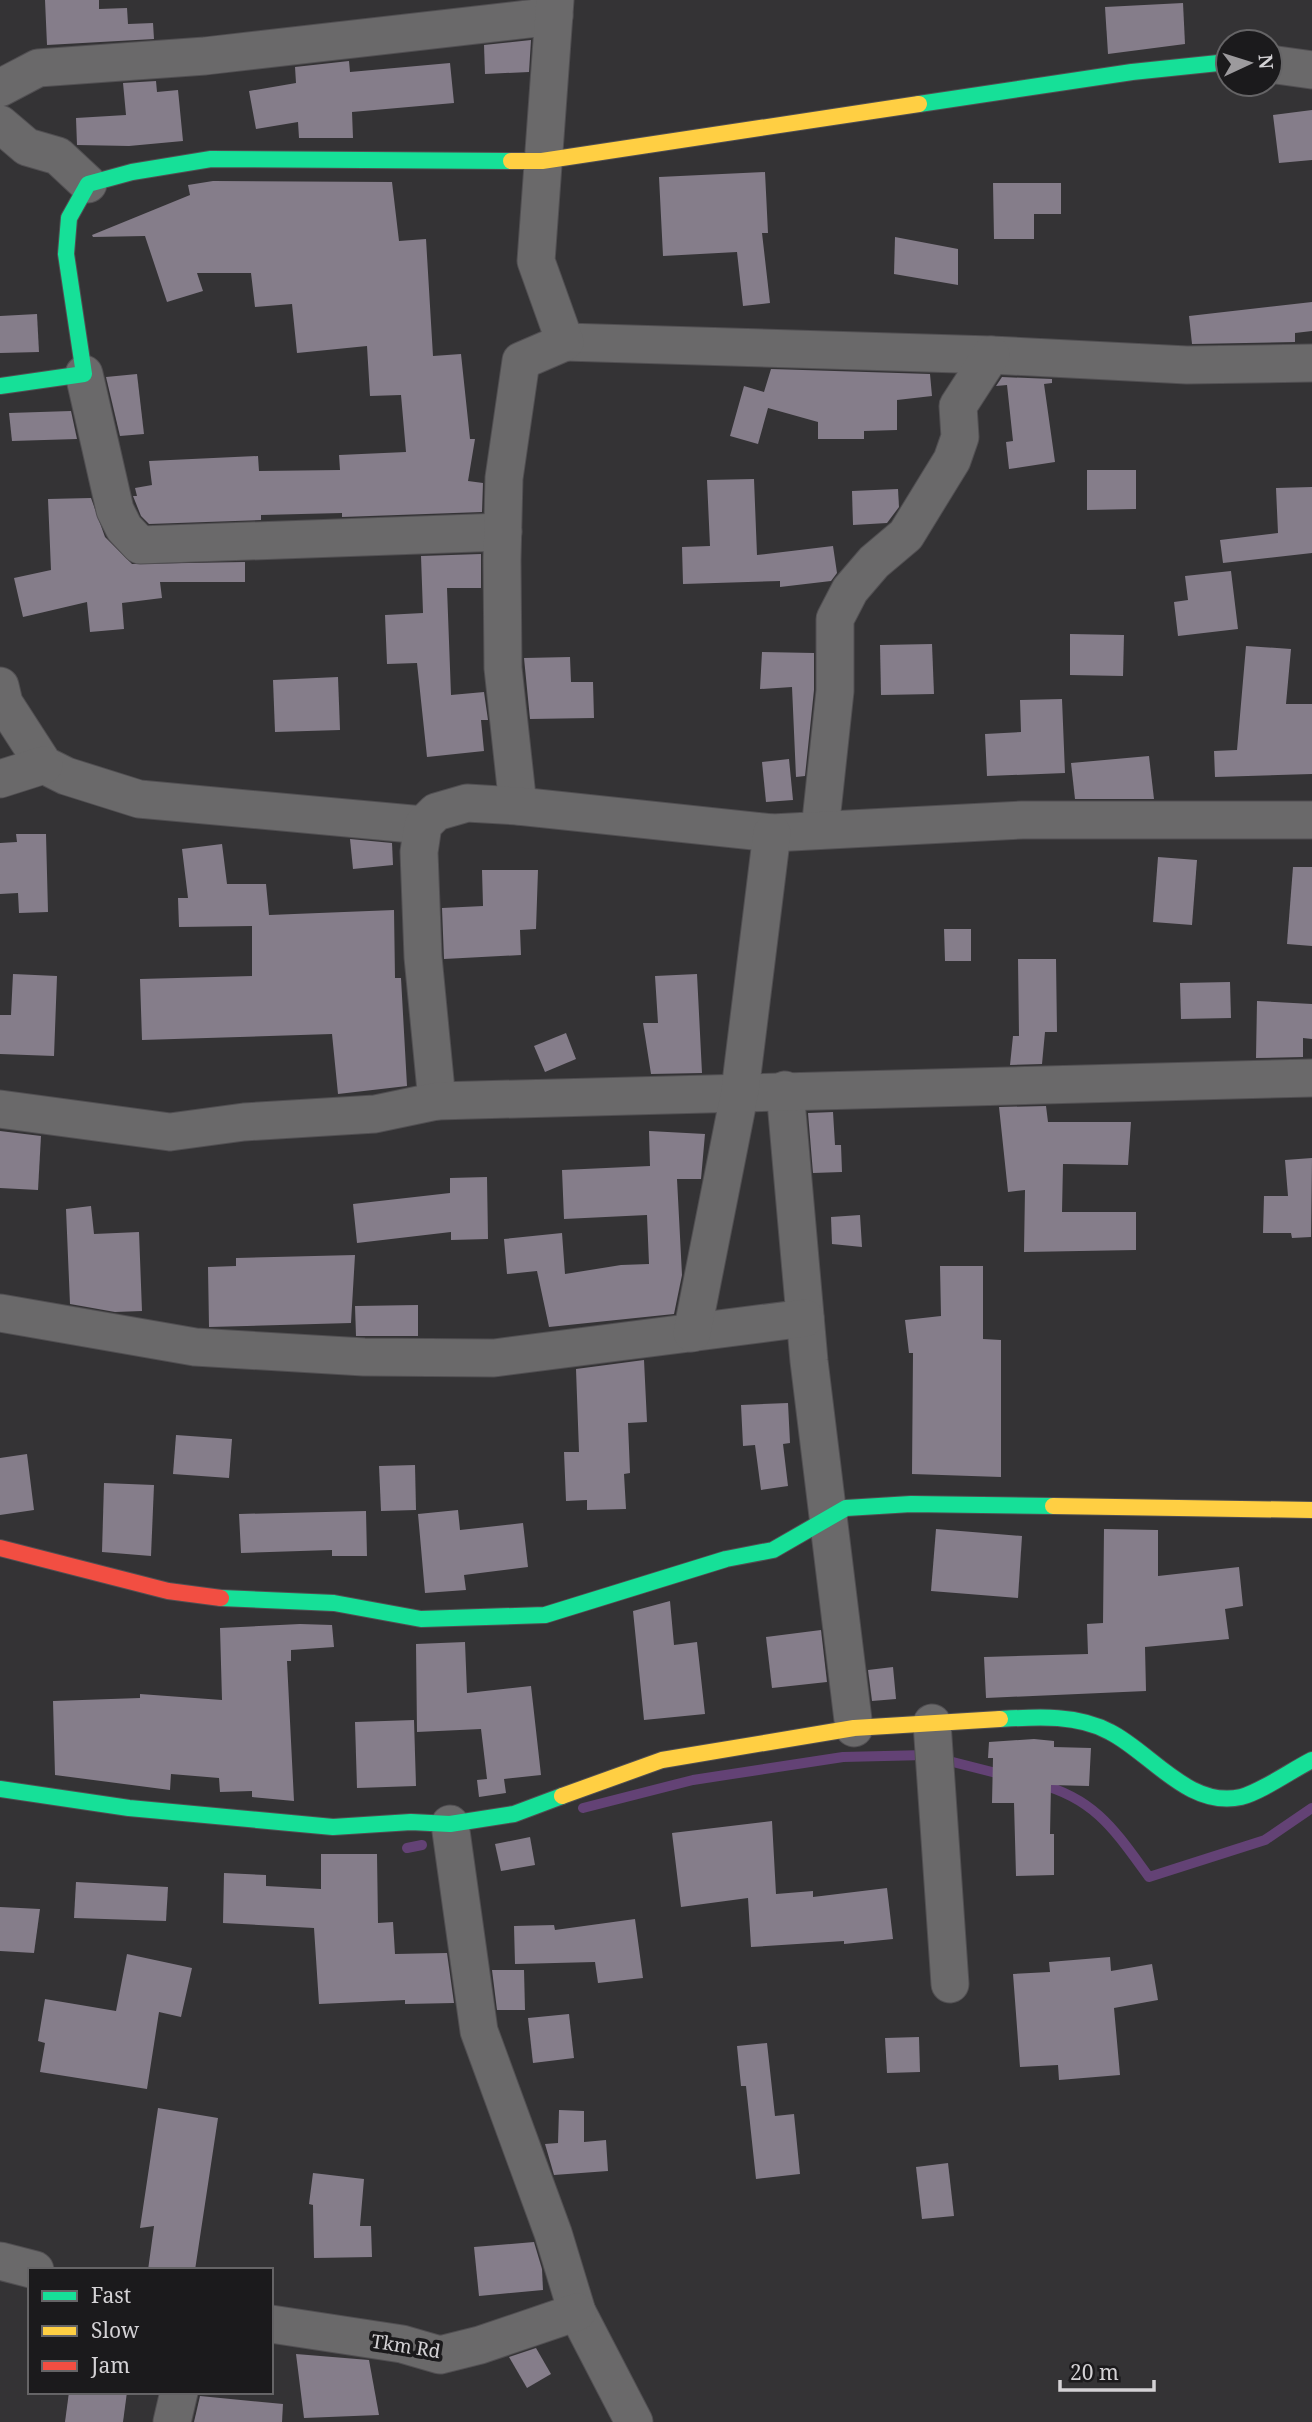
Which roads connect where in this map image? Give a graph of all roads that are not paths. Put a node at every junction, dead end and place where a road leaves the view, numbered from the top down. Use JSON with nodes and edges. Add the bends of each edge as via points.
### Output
{"nodes":[{"id":1,"x":555,"y":8,"type":"edge"},
{"id":2,"x":1214,"y":63,"type":"edge"},
{"id":3,"x":1284,"y":66,"type":"edge"},
{"id":4,"x":1312,"y":70,"type":"edge"},
{"id":5,"x":0,"y":88,"type":"edge"},
{"id":6,"x":0,"y":124,"type":"edge"},
{"id":7,"x":542,"y":161,"type":"junction"},
{"id":8,"x":88,"y":184,"type":"junction"},
{"id":9,"x":565,"y":342,"type":"junction"},
{"id":10,"x":991,"y":355,"type":"junction"},
{"id":11,"x":1312,"y":363,"type":"edge"},
{"id":12,"x":84,"y":374,"type":"junction"},
{"id":13,"x":0,"y":386,"type":"edge"},
{"id":14,"x":503,"y":532,"type":"junction"},
{"id":15,"x":0,"y":686,"type":"edge"},
{"id":16,"x":44,"y":765,"type":"junction"},
{"id":17,"x":0,"y":779,"type":"edge"},
{"id":18,"x":518,"y":806,"type":"junction"},
{"id":19,"x":1312,"y":820,"type":"edge"},
{"id":20,"x":423,"y":825,"type":"junction"},
{"id":21,"x":820,"y":830,"type":"junction"},
{"id":22,"x":772,"y":833,"type":"junction"},
{"id":23,"x":1312,"y":1078,"type":"edge"},
{"id":24,"x":785,"y":1090,"type":"junction"},
{"id":25,"x":740,"y":1091,"type":"junction"},
{"id":26,"x":437,"y":1101,"type":"junction"},
{"id":27,"x":0,"y":1109,"type":"edge"},
{"id":28,"x":0,"y":1312,"type":"edge"},
{"id":29,"x":804,"y":1318,"type":"junction"},
{"id":30,"x":692,"y":1333,"type":"junction"},
{"id":31,"x":1312,"y":1510,"type":"edge"},
{"id":32,"x":828,"y":1521,"type":"junction"},
{"id":33,"x":0,"y":1548,"type":"edge"},
{"id":34,"x":932,"y":1723,"type":"junction"},
{"id":35,"x":854,"y":1728,"type":"junction"},
{"id":36,"x":1312,"y":1760,"type":"edge"},
{"id":37,"x":0,"y":1790,"type":"edge"},
{"id":38,"x":450,"y":1825,"type":"junction"},
{"id":39,"x":950,"y":1984,"type":"dead end"},
{"id":40,"x":0,"y":2261,"type":"edge"},
{"id":41,"x":28,"y":2268,"type":"edge"},
{"id":42,"x":577,"y":2312,"type":"junction"},
{"id":43,"x":273,"y":2324,"type":"edge"},
{"id":44,"x":179,"y":2394,"type":"edge"},
{"id":45,"x":172,"y":2422,"type":"edge"},
{"id":46,"x":634,"y":2422,"type":"edge"}],
"edges":[{"from":1,"to":5,"type":"street","via":[[205,56],[38,68]]},
{"from":1,"to":7,"type":"street"},
{"from":2,"to":7,"type":"street"},
{"from":3,"to":4,"type":"street"},
{"from":6,"to":8,"type":"street","via":[[27,147],[58,156]]},
{"from":7,"to":8,"type":"street","via":[[211,159]]},
{"from":7,"to":9,"type":"street","via":[[536,261]]},
{"from":8,"to":12,"type":"street","via":[[69,217],[65,268]]},
{"from":9,"to":10,"type":"street"},
{"from":9,"to":14,"type":"street","via":[[521,361],[504,478]]},
{"from":10,"to":11,"type":"street","via":[[1187,365]]},
{"from":10,"to":21,"type":"street","via":[[958,406],[960,437],[952,460],[905,535],[850,590],[835,619],[835,691]]},
{"from":12,"to":13,"type":"street"},
{"from":12,"to":14,"type":"street","via":[[115,510],[140,545]]},
{"from":14,"to":18,"type":"street","via":[[503,668]]},
{"from":15,"to":16,"type":"street","via":[[4,703]]},
{"from":16,"to":17,"type":"street"},
{"from":16,"to":20,"type":"street","via":[[139,799]]},
{"from":18,"to":20,"type":"street","via":[[467,803],[436,812]]},
{"from":18,"to":22,"type":"street"},
{"from":19,"to":21,"type":"street","via":[[1022,820]]},
{"from":20,"to":26,"type":"street","via":[[419,852],[423,957]]},
{"from":21,"to":22,"type":"street"},
{"from":22,"to":25,"type":"street"},
{"from":23,"to":24,"type":"street"},
{"from":24,"to":25,"type":"street"},
{"from":24,"to":29,"type":"street"},
{"from":25,"to":26,"type":"street"},
{"from":25,"to":30,"type":"street"},
{"from":26,"to":27,"type":"street","via":[[375,1114],[170,1132]]},
{"from":28,"to":30,"type":"street","via":[[195,1347],[363,1357],[494,1358]]},
{"from":29,"to":30,"type":"street"},
{"from":29,"to":32,"type":"street"},
{"from":31,"to":32,"type":"street","via":[[911,1504],[846,1508]]},
{"from":32,"to":33,"type":"street","via":[[773,1550],[726,1559],[545,1615],[421,1619],[334,1603],[240,1600],[168,1591]]},
{"from":32,"to":35,"type":"street"},
{"from":34,"to":35,"type":"street"},
{"from":34,"to":36,"type":"street","via":[[1034,1717],[1083,1721],[1111,1732],[1202,1794],[1222,1797],[1241,1797]]},
{"from":34,"to":39,"type":"street"},
{"from":35,"to":38,"type":"street","via":[[662,1760],[514,1814]]},
{"from":37,"to":38,"type":"street","via":[[129,1808],[333,1827],[411,1822]]},
{"from":38,"to":42,"type":"street","via":[[479,2031]]},
{"from":40,"to":41,"type":"street"},
{"from":42,"to":43,"type":"street","name":"Tkm Rd","via":[[440,2355],[402,2344]]},
{"from":42,"to":46,"type":"street"},
{"from":44,"to":45,"type":"street"}]}
